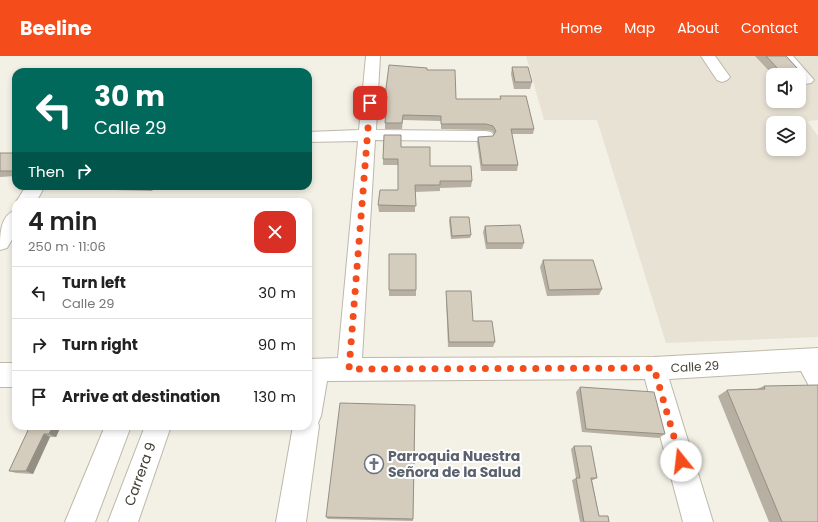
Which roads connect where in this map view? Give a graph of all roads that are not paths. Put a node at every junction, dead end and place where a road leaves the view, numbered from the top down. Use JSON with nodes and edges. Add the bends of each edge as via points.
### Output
{"nodes":[{"id":1,"x":374,"y":56,"type":"edge"},
{"id":2,"x":708,"y":56,"type":"edge"},
{"id":3,"x":785,"y":56,"type":"edge"},
{"id":4,"x":796,"y":68,"type":"edge"},
{"id":5,"x":722,"y":77,"type":"dead end"},
{"id":6,"x":368,"y":135,"type":"junction"},
{"id":7,"x":485,"y":136,"type":"edge"},
{"id":8,"x":312,"y":137,"type":"edge"},
{"id":9,"x":12,"y":223,"type":"edge"},
{"id":10,"x":0,"y":242,"type":"edge"},
{"id":11,"x":815,"y":366,"type":"edge"},
{"id":12,"x":654,"y":368,"type":"junction"},
{"id":13,"x":349,"y":369,"type":"junction"},
{"id":14,"x":313,"y":370,"type":"edge"},
{"id":15,"x":0,"y":375,"type":"edge"},
{"id":16,"x":12,"y":375,"type":"edge"},
{"id":17,"x":312,"y":390,"type":"edge"},
{"id":18,"x":116,"y":430,"type":"edge"},
{"id":19,"x":157,"y":430,"type":"edge"},
{"id":20,"x":305,"y":430,"type":"edge"},
{"id":21,"x":80,"y":522,"type":"edge"},
{"id":22,"x":123,"y":522,"type":"edge"},
{"id":23,"x":291,"y":522,"type":"edge"},
{"id":24,"x":698,"y":522,"type":"edge"}],
"edges":[{"from":1,"to":6,"type":"street"},
{"from":2,"to":5,"type":"street"},
{"from":3,"to":4,"type":"street"},
{"from":6,"to":7,"type":"street"},
{"from":6,"to":8,"type":"street"},
{"from":6,"to":13,"type":"street"},
{"from":9,"to":10,"type":"street"},
{"from":11,"to":12,"type":"street","name":"Calle 29"},
{"from":12,"to":13,"type":"street","name":"Calle 29"},
{"from":12,"to":24,"type":"street"},
{"from":13,"to":14,"type":"street","name":"Calle 29"},
{"from":14,"to":17,"type":"street"},
{"from":15,"to":16,"type":"street"},
{"from":18,"to":21,"type":"street"},
{"from":19,"to":22,"type":"street","name":"Carrera 9"},
{"from":20,"to":23,"type":"street"}]}
